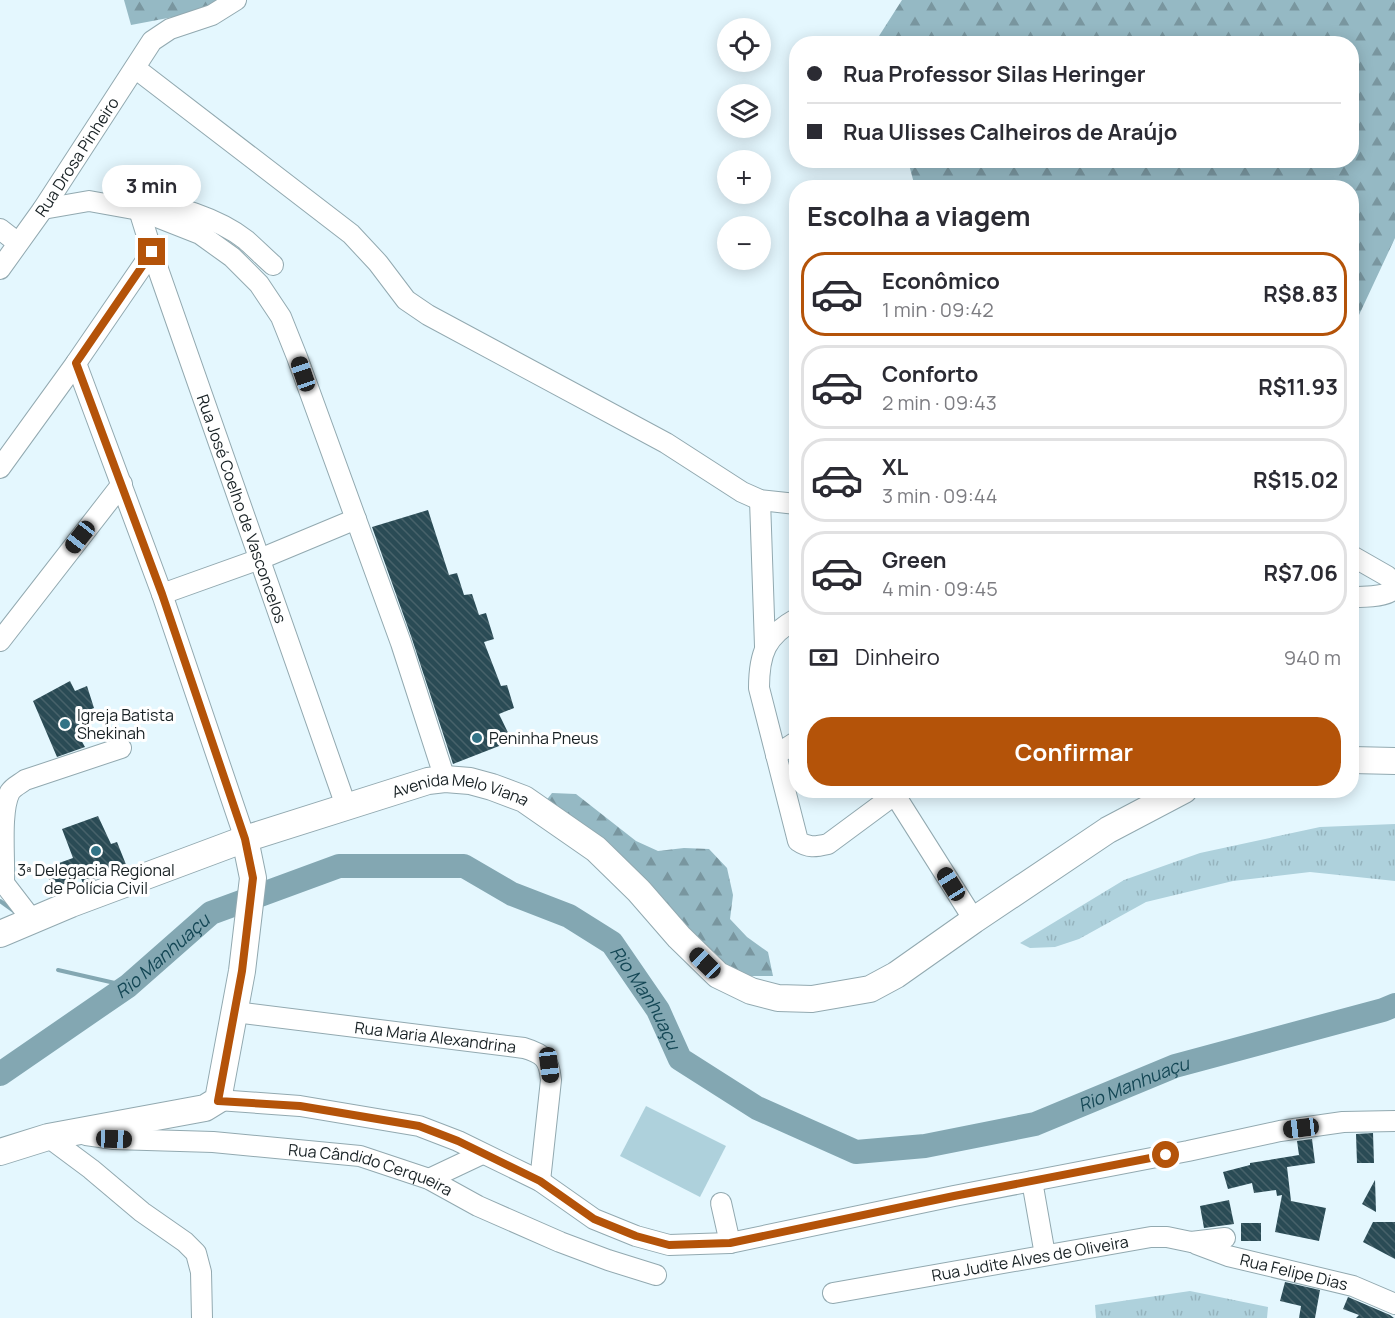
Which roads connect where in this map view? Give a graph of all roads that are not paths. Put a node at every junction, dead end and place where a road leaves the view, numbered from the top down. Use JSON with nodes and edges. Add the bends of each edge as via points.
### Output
{"nodes":[{"id":1,"x":236,"y":0,"type":"edge"},
{"id":2,"x":135,"y":68,"type":"junction"},
{"id":3,"x":89,"y":201,"type":"junction"},
{"id":4,"x":43,"y":209,"type":"junction"},
{"id":5,"x":139,"y":210,"type":"junction"},
{"id":6,"x":0,"y":229,"type":"edge"},
{"id":7,"x":18,"y":243,"type":"junction"},
{"id":8,"x":152,"y":252,"type":"junction"},
{"id":9,"x":273,"y":265,"type":"dead end"},
{"id":10,"x":0,"y":269,"type":"edge"},
{"id":11,"x":76,"y":363,"type":"junction"},
{"id":12,"x":0,"y":468,"type":"edge"},
{"id":13,"x":122,"y":484,"type":"junction"},
{"id":14,"x":760,"y":500,"type":"junction"},
{"id":15,"x":789,"y":503,"type":"edge"},
{"id":16,"x":356,"y":519,"type":"junction"},
{"id":17,"x":260,"y":559,"type":"junction"},
{"id":18,"x":1359,"y":560,"type":"edge"},
{"id":19,"x":162,"y":594,"type":"junction"},
{"id":20,"x":1359,"y":597,"type":"edge"},
{"id":21,"x":789,"y":623,"type":"edge"},
{"id":22,"x":0,"y":641,"type":"edge"},
{"id":23,"x":765,"y":646,"type":"junction"},
{"id":24,"x":789,"y":747,"type":"edge"},
{"id":25,"x":121,"y":748,"type":"dead end"},
{"id":26,"x":776,"y":755,"type":"junction"},
{"id":27,"x":1359,"y":760,"type":"edge"},
{"id":28,"x":1395,"y":761,"type":"edge"},
{"id":29,"x":445,"y":779,"type":"junction"},
{"id":30,"x":891,"y":798,"type":"edge"},
{"id":31,"x":901,"y":798,"type":"edge"},
{"id":32,"x":1169,"y":798,"type":"edge"},
{"id":33,"x":346,"y":806,"type":"junction"},
{"id":34,"x":245,"y":839,"type":"junction"},
{"id":35,"x":2,"y":879,"type":"edge"},
{"id":36,"x":974,"y":920,"type":"junction"},
{"id":37,"x":19,"y":926,"type":"edge"},
{"id":38,"x":235,"y":1012,"type":"junction"},
{"id":39,"x":218,"y":1101,"type":"junction"},
{"id":40,"x":1395,"y":1121,"type":"edge"},
{"id":41,"x":58,"y":1135,"type":"junction"},
{"id":42,"x":0,"y":1152,"type":"edge"},
{"id":43,"x":482,"y":1154,"type":"junction"},
{"id":44,"x":429,"y":1179,"type":"junction"},
{"id":45,"x":540,"y":1181,"type":"junction"},
{"id":46,"x":1032,"y":1181,"type":"junction"},
{"id":47,"x":721,"y":1203,"type":"dead end"},
{"id":48,"x":1226,"y":1238,"type":"dead end"},
{"id":49,"x":1191,"y":1242,"type":"junction"},
{"id":50,"x":730,"y":1243,"type":"junction"},
{"id":51,"x":1045,"y":1255,"type":"junction"},
{"id":52,"x":656,"y":1275,"type":"dead end"},
{"id":53,"x":833,"y":1293,"type":"dead end"},
{"id":54,"x":1395,"y":1304,"type":"edge"},
{"id":55,"x":202,"y":1318,"type":"edge"}],
"edges":[{"from":1,"to":2,"type":"street","name":"Rua Drosa Pinheiro","via":[[152,41]]},
{"from":2,"to":4,"type":"street","name":"Rua Drosa Pinheiro"},
{"from":2,"to":14,"type":"street","via":[[351,234],[406,300],[666,443]]},
{"from":3,"to":4,"type":"street"},
{"from":3,"to":5,"type":"street"},
{"from":3,"to":9,"type":"street","via":[[139,198],[179,209],[225,227],[245,239]]},
{"from":4,"to":7,"type":"street","name":"Rua Drosa Pinheiro"},
{"from":5,"to":8,"type":"street","name":"Rua José Coelho de Vasconcelos"},
{"from":5,"to":16,"type":"street","via":[[200,234],[232,257],[259,284],[281,317]]},
{"from":6,"to":7,"type":"street"},
{"from":7,"to":10,"type":"street","name":"Rua Drosa Pinheiro"},
{"from":8,"to":11,"type":"street"},
{"from":8,"to":17,"type":"street","name":"Rua José Coelho de Vasconcelos"},
{"from":11,"to":12,"type":"street"},
{"from":11,"to":13,"type":"street"},
{"from":13,"to":19,"type":"street"},
{"from":13,"to":22,"type":"street"},
{"from":14,"to":15,"type":"street"},
{"from":14,"to":23,"type":"street"},
{"from":16,"to":17,"type":"street"},
{"from":16,"to":29,"type":"street"},
{"from":17,"to":19,"type":"street"},
{"from":17,"to":33,"type":"street","name":"Rua José Coelho de Vasconcelos"},
{"from":18,"to":20,"type":"street","via":[[1387,576],[1392,588],[1385,595]]},
{"from":19,"to":34,"type":"street"},
{"from":21,"to":23,"type":"street"},
{"from":23,"to":26,"type":"street","via":[[759,688]]},
{"from":24,"to":26,"type":"street"},
{"from":25,"to":35,"type":"street","via":[[25,780],[11,789],[2,815]]},
{"from":26,"to":30,"type":"street","via":[[793,828],[798,841],[806,847],[828,844]]},
{"from":27,"to":28,"type":"main road"},
{"from":29,"to":33,"type":"main road","name":"Avenida Melo Viana"},
{"from":29,"to":36,"type":"main road","name":"Avenida Melo Viana","via":[[470,781],[524,800],[596,849],[718,975],[751,991],[778,998],[812,999],[870,989]]},
{"from":31,"to":36,"type":"street"},
{"from":32,"to":36,"type":"main road","name":"Avenida Melo Viana","via":[[1108,830]]},
{"from":33,"to":34,"type":"main road","name":"Avenida Melo Viana"},
{"from":34,"to":37,"type":"main road","name":"Avenida Melo Viana"},
{"from":34,"to":38,"type":"main road","via":[[253,878]]},
{"from":35,"to":37,"type":"street"},
{"from":38,"to":39,"type":"main road"},
{"from":38,"to":45,"type":"street","name":"Rua Maria Alexandrina","via":[[538,1052],[549,1065],[551,1080]]},
{"from":39,"to":41,"type":"main road","via":[[205,1108]]},
{"from":39,"to":43,"type":"street","via":[[300,1106],[419,1126]]},
{"from":40,"to":46,"type":"street","via":[[1343,1122],[1280,1131]]},
{"from":41,"to":42,"type":"main road"},
{"from":41,"to":44,"type":"street","name":"Rua Cândido Cerqueira","via":[[213,1142],[360,1156]]},
{"from":41,"to":55,"type":"street","via":[[142,1212],[196,1253],[201,1272]]},
{"from":43,"to":44,"type":"street"},
{"from":43,"to":45,"type":"street"},
{"from":44,"to":52,"type":"street","name":"Rua Cândido Cerqueira","via":[[478,1206],[560,1242]]},
{"from":45,"to":50,"type":"street","via":[[594,1219],[636,1236],[669,1245]]},
{"from":46,"to":50,"type":"street"},
{"from":46,"to":51,"type":"street"},
{"from":47,"to":50,"type":"street"},
{"from":48,"to":49,"type":"street","name":"Rua Judite Alves de Oliveira"},
{"from":49,"to":51,"type":"street","name":"Rua Judite Alves de Oliveira","via":[[1151,1237]]},
{"from":49,"to":54,"type":"street","name":"Rua Felipe Dias","via":[[1228,1256],[1353,1286]]},
{"from":51,"to":53,"type":"street","name":"Rua Judite Alves de Oliveira"}]}
